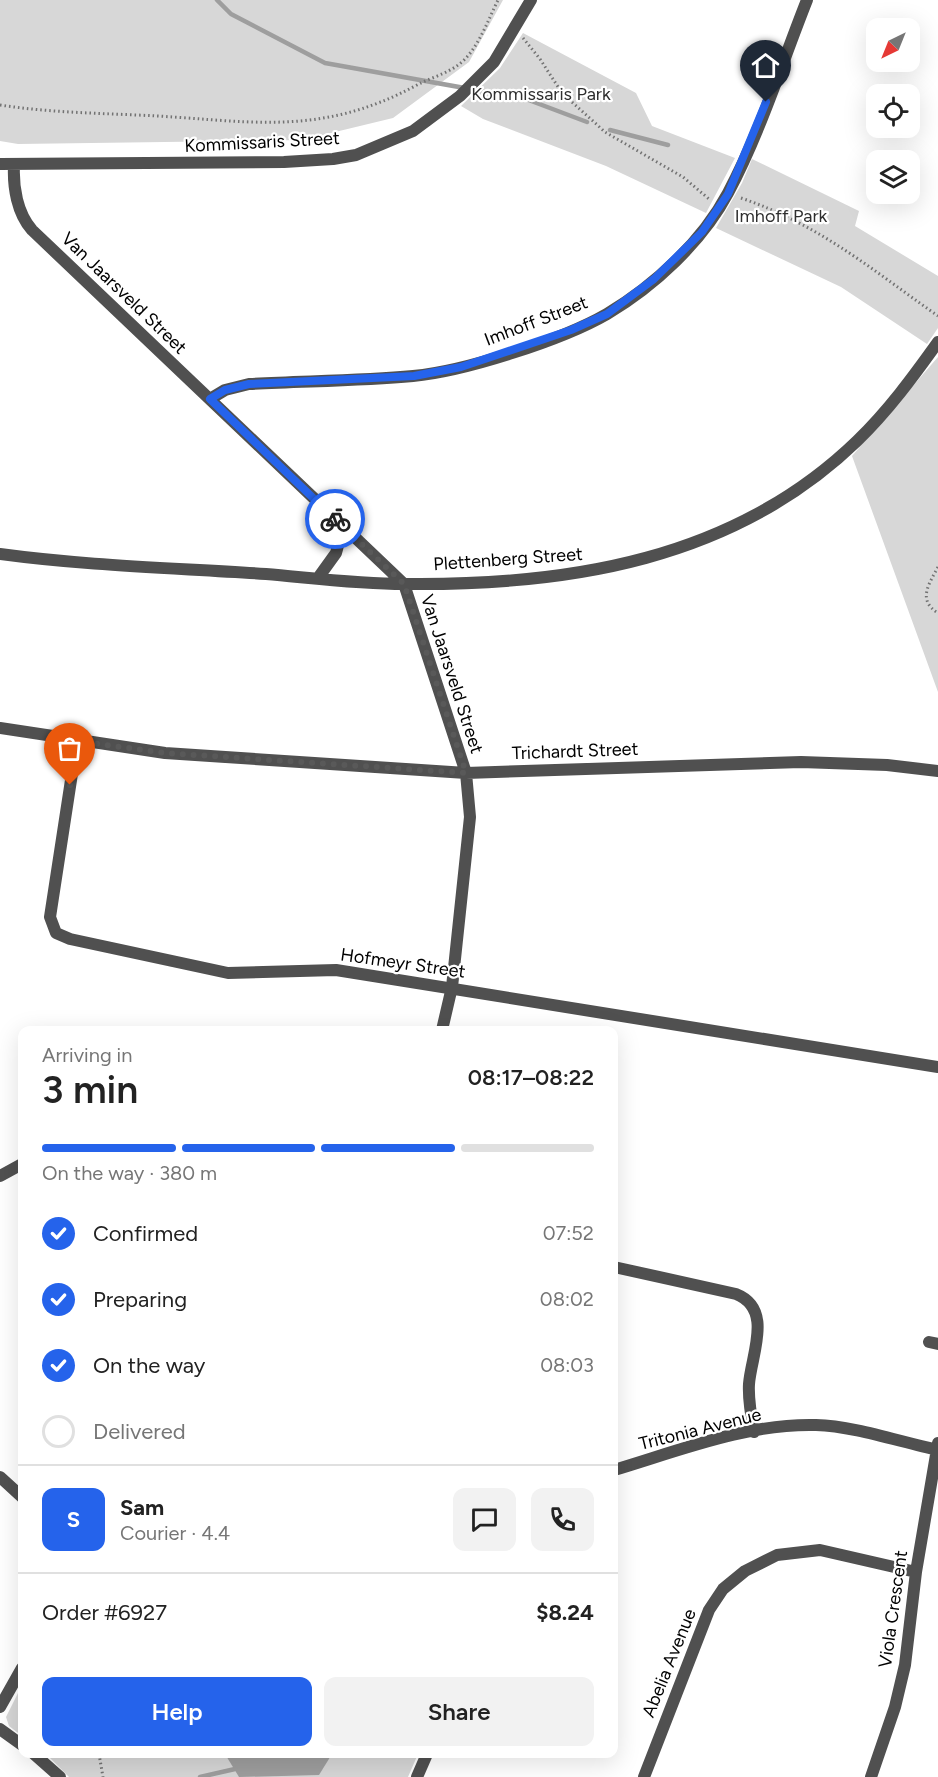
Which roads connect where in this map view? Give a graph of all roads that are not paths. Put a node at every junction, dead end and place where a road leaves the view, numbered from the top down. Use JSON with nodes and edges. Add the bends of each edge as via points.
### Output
{"nodes":[{"id":1,"x":531,"y":0,"type":"edge"},
{"id":2,"x":807,"y":0,"type":"edge"},
{"id":3,"x":0,"y":164,"type":"edge"},
{"id":4,"x":14,"y":166,"type":"junction"},
{"id":5,"x":938,"y":342,"type":"edge"},
{"id":6,"x":210,"y":399,"type":"junction"},
{"id":7,"x":343,"y":527,"type":"junction"},
{"id":8,"x":0,"y":554,"type":"edge"},
{"id":9,"x":318,"y":578,"type":"junction"},
{"id":10,"x":404,"y":584,"type":"junction"},
{"id":11,"x":0,"y":728,"type":"edge"},
{"id":12,"x":77,"y":741,"type":"junction"},
{"id":13,"x":938,"y":771,"type":"edge"},
{"id":14,"x":466,"y":773,"type":"junction"},
{"id":15,"x":452,"y":987,"type":"junction"},
{"id":16,"x":443,"y":1026,"type":"edge"},
{"id":17,"x":938,"y":1067,"type":"edge"},
{"id":18,"x":18,"y":1166,"type":"edge"},
{"id":19,"x":0,"y":1176,"type":"edge"},
{"id":20,"x":618,"y":1268,"type":"edge"},
{"id":21,"x":754,"y":1432,"type":"junction"},
{"id":22,"x":937,"y":1448,"type":"edge"},
{"id":23,"x":618,"y":1469,"type":"edge"},
{"id":24,"x":0,"y":1477,"type":"edge"},
{"id":25,"x":18,"y":1493,"type":"edge"},
{"id":26,"x":916,"y":1572,"type":"junction"},
{"id":27,"x":18,"y":1675,"type":"edge"},
{"id":28,"x":0,"y":1707,"type":"edge"},
{"id":29,"x":0,"y":1729,"type":"edge"},
{"id":30,"x":18,"y":1741,"type":"edge"},
{"id":31,"x":39,"y":1758,"type":"edge"},
{"id":32,"x":425,"y":1758,"type":"edge"},
{"id":33,"x":60,"y":1777,"type":"edge"},
{"id":34,"x":417,"y":1777,"type":"edge"},
{"id":35,"x":644,"y":1777,"type":"edge"},
{"id":36,"x":871,"y":1777,"type":"edge"}],
"edges":[{"from":1,"to":4,"type":"street","name":"Kommissaris Street","via":[[494,62],[460,96],[398,139],[356,155],[333,159]]},
{"from":2,"to":6,"type":"street","name":"Imhoff Street","via":[[728,194],[702,232],[654,279],[607,314],[461,367],[414,376],[249,384],[225,390]]},
{"from":3,"to":4,"type":"street","name":"Kommissaris Street"},
{"from":4,"to":6,"type":"street","name":"Van Jaarsveld Street","via":[[13,184],[28,226]]},
{"from":5,"to":10,"type":"street","name":"Plettenberg Street","via":[[890,406],[838,458],[776,503],[721,533],[661,556],[596,571]]},
{"from":6,"to":7,"type":"street","name":"Van Jaarsveld Street"},
{"from":7,"to":9,"type":"street","via":[[336,553]]},
{"from":7,"to":10,"type":"street","name":"Van Jaarsveld Street"},
{"from":8,"to":9,"type":"street","name":"Plettenberg Street"},
{"from":9,"to":10,"type":"street","name":"Plettenberg Street"},
{"from":10,"to":14,"type":"street","name":"Van Jaarsveld Street"},
{"from":11,"to":12,"type":"street","name":"Trichardt Street"},
{"from":12,"to":14,"type":"street","name":"Trichardt Street","via":[[165,753]]},
{"from":12,"to":15,"type":"street","name":"Hofmeyr Street","via":[[50,917],[57,933],[228,973],[336,970]]},
{"from":13,"to":14,"type":"street","name":"Trichardt Street","via":[[801,762]]},
{"from":14,"to":15,"type":"street","name":"Van Jaarsveld Street","via":[[470,816]]},
{"from":15,"to":16,"type":"street","name":"Van Jaarsveld Street"},
{"from":15,"to":17,"type":"street","name":"Hofmeyr Street"},
{"from":18,"to":19,"type":"street"},
{"from":20,"to":21,"type":"street","via":[[736,1294],[751,1304],[759,1323],[749,1382]]},
{"from":21,"to":22,"type":"street","name":"Tritonia Avenue","via":[[825,1426]]},
{"from":21,"to":23,"type":"street","name":"Tritonia Avenue"},
{"from":22,"to":26,"type":"street","name":"Viola Crescent"},
{"from":24,"to":25,"type":"street"},
{"from":26,"to":35,"type":"street","name":"Abelia Avenue","via":[[820,1550],[777,1556],[745,1571],[723,1589],[709,1610]]},
{"from":26,"to":36,"type":"street","name":"Viola Crescent","via":[[905,1665]]},
{"from":27,"to":28,"type":"street"},
{"from":29,"to":30,"type":"street"},
{"from":31,"to":33,"type":"street"},
{"from":32,"to":34,"type":"street"}]}
